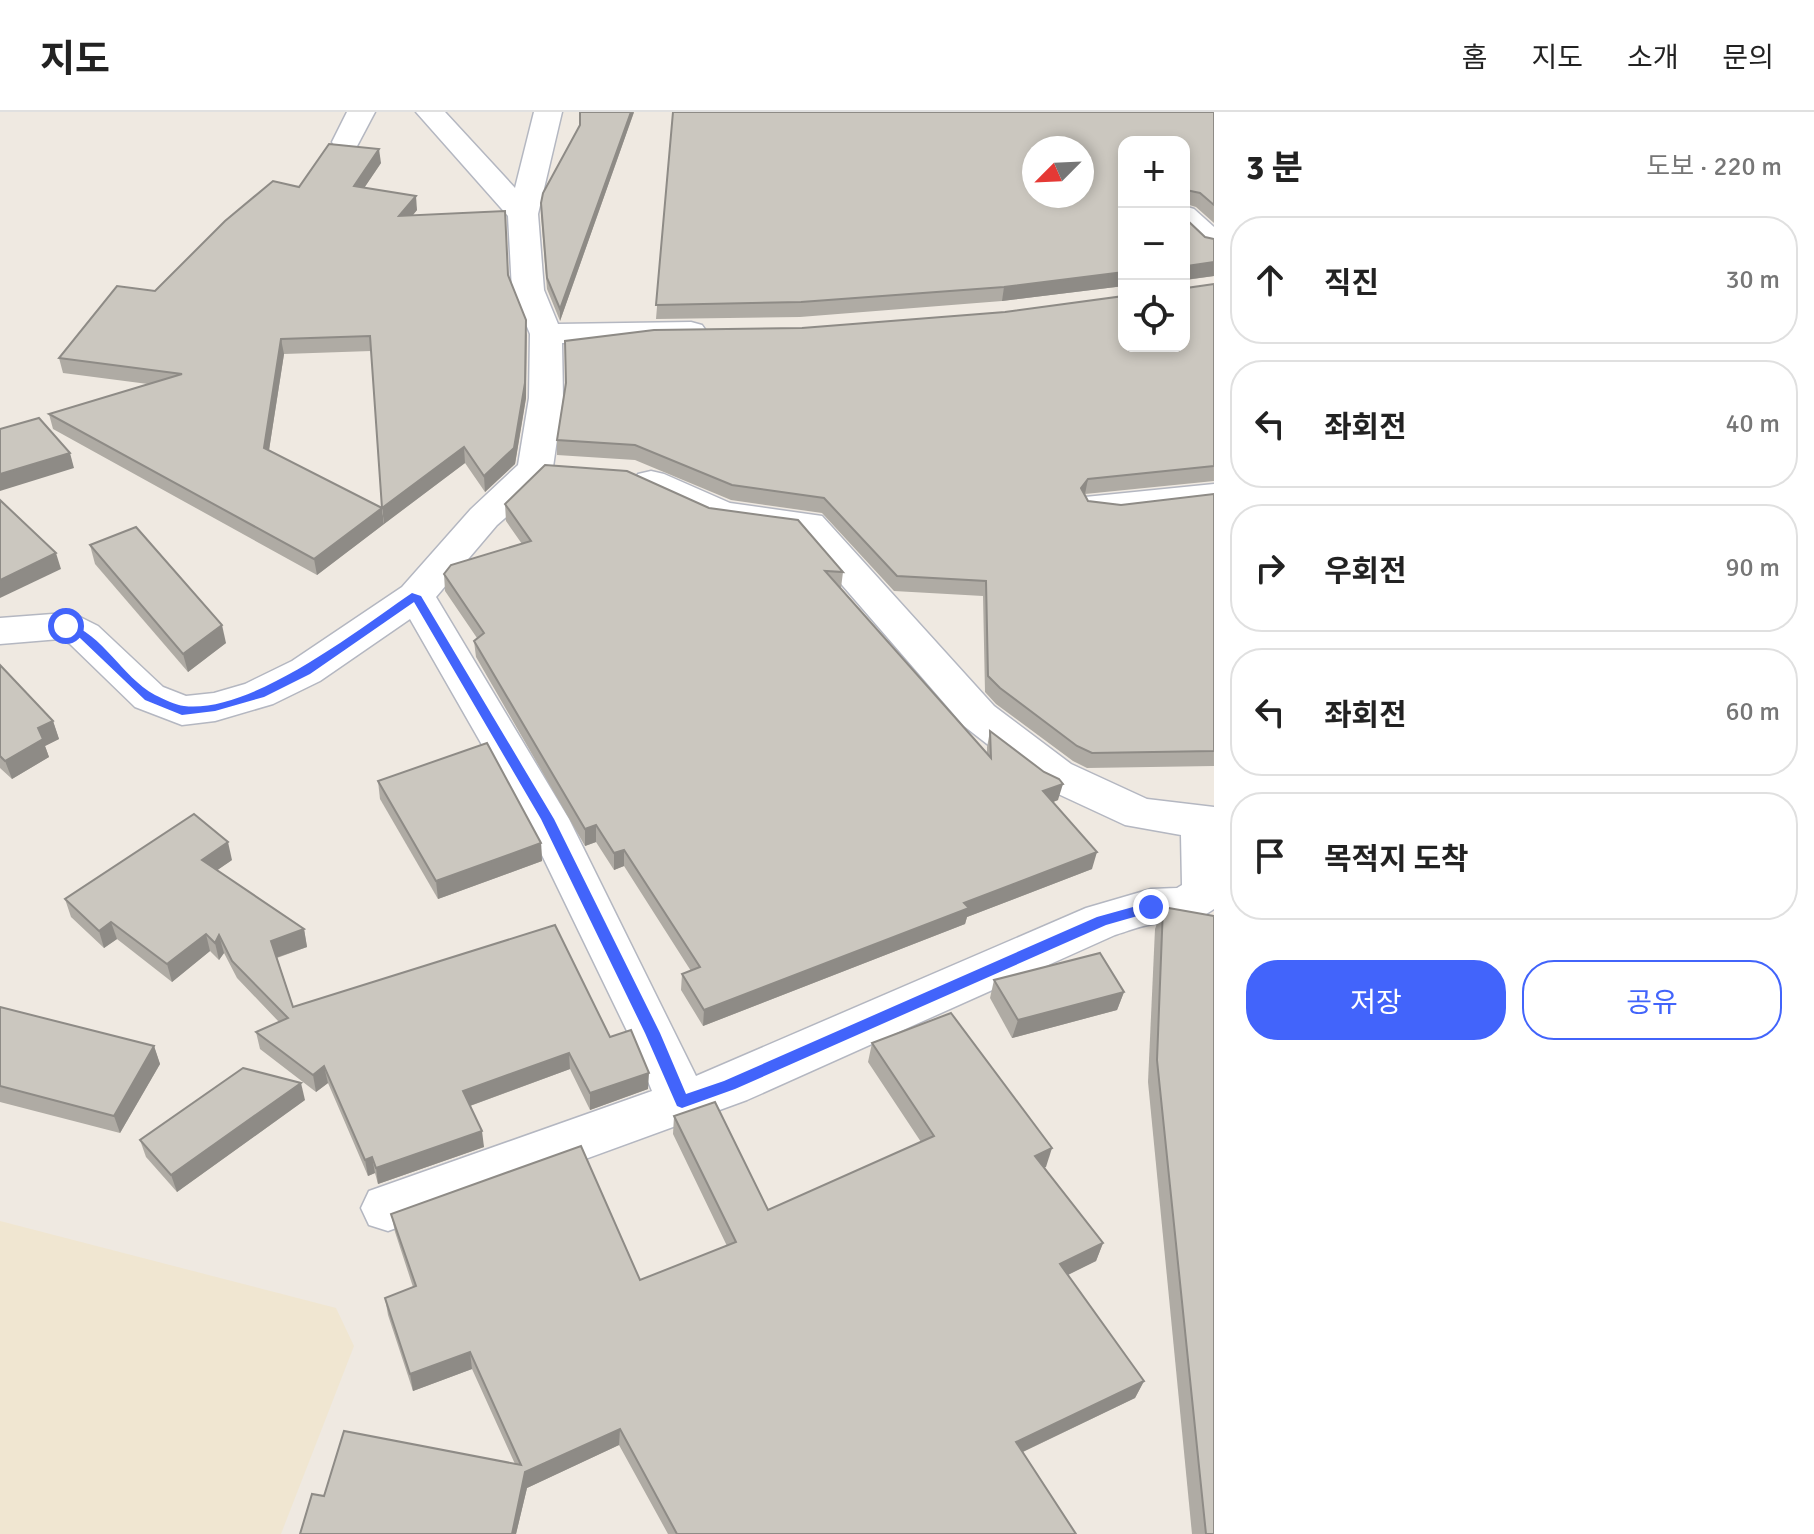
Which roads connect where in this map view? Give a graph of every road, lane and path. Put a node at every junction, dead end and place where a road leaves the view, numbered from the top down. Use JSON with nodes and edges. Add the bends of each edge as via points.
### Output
{"nodes":[{"id":1,"x":361,"y":112,"type":"edge"},
{"id":2,"x":430,"y":112,"type":"edge"},
{"id":3,"x":548,"y":112,"type":"edge"},
{"id":4,"x":346,"y":142,"type":"edge"},
{"id":5,"x":523,"y":214,"type":"junction"},
{"id":6,"x":1190,"y":221,"type":"edge"},
{"id":7,"x":1214,"y":243,"type":"edge"},
{"id":8,"x":721,"y":331,"type":"edge"},
{"id":9,"x":546,"y":334,"type":"junction"},
{"id":10,"x":621,"y":473,"type":"edge"},
{"id":11,"x":1214,"y":495,"type":"edge"},
{"id":12,"x":1098,"y":505,"type":"edge"},
{"id":13,"x":416,"y":596,"type":"junction"},
{"id":14,"x":0,"y":631,"type":"edge"},
{"id":15,"x":1209,"y":824,"type":"edge"},
{"id":16,"x":682,"y":1102,"type":"junction"},
{"id":17,"x":388,"y":1208,"type":"dead end"}],
"edges":[{"from":1,"to":4,"type":"street"},
{"from":2,"to":5,"type":"street"},
{"from":3,"to":5,"type":"street"},
{"from":5,"to":9,"type":"street","via":[[528,290]]},
{"from":6,"to":7,"type":"street"},
{"from":8,"to":9,"type":"street"},
{"from":9,"to":13,"type":"street","via":[[550,468],[484,517]]},
{"from":10,"to":15,"type":"street","via":[[635,474],[722,513],[809,524],[979,716],[1056,775],[1140,814]]},
{"from":11,"to":12,"type":"street"},
{"from":13,"to":14,"type":"street","via":[[306,671],[259,694],[182,711],[149,697],[84,635],[66,626]]},
{"from":13,"to":16,"type":"street","via":[[547,819]]},
{"from":15,"to":16,"type":"street","via":[[1205,892],[1187,905],[1151,907],[1102,921]]},
{"from":16,"to":17,"type":"street"}]}
